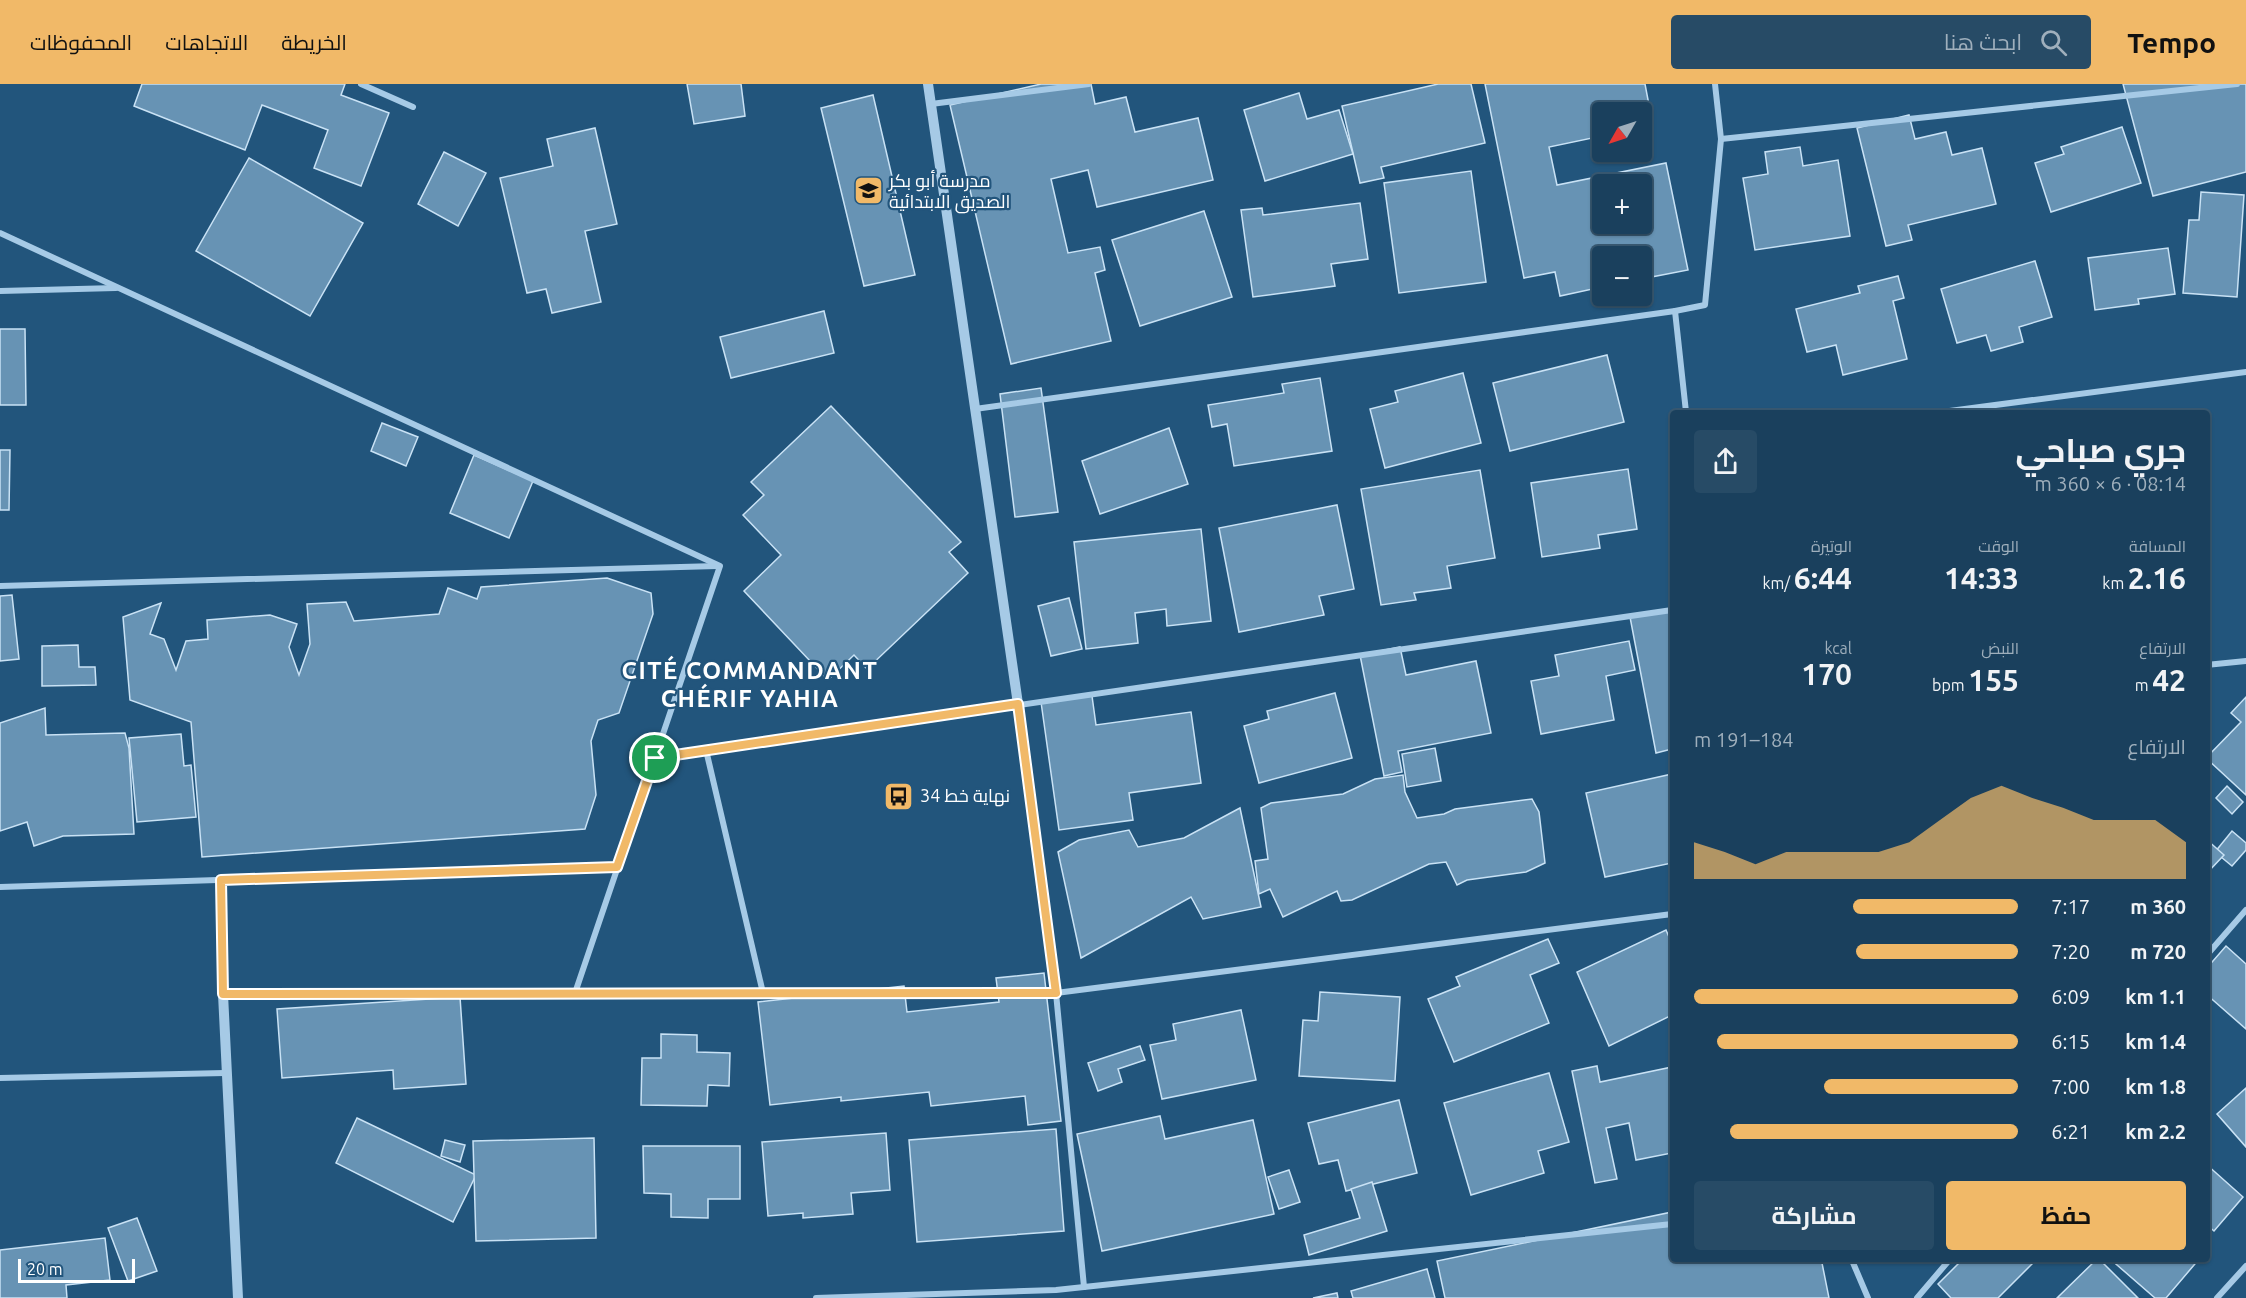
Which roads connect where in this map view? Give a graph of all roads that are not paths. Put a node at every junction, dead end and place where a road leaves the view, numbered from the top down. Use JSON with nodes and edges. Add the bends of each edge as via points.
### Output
{"nodes":[{"id":1,"x":361,"y":84,"type":"edge"},
{"id":2,"x":928,"y":84,"type":"edge"},
{"id":3,"x":1089,"y":84,"type":"edge"},
{"id":4,"x":1715,"y":84,"type":"edge"},
{"id":5,"x":2237,"y":84,"type":"edge"},
{"id":6,"x":931,"y":104,"type":"junction"},
{"id":7,"x":413,"y":107,"type":"dead end"},
{"id":8,"x":1721,"y":139,"type":"junction"},
{"id":9,"x":0,"y":233,"type":"edge"},
{"id":10,"x":120,"y":288,"type":"junction"},
{"id":11,"x":0,"y":291,"type":"edge"},
{"id":12,"x":1675,"y":311,"type":"junction"},
{"id":13,"x":2246,"y":372,"type":"edge"},
{"id":14,"x":975,"y":409,"type":"junction"},
{"id":15,"x":1686,"y":410,"type":"edge"},
{"id":16,"x":1957,"y":410,"type":"edge"},
{"id":17,"x":720,"y":566,"type":"junction"},
{"id":18,"x":0,"y":586,"type":"edge"},
{"id":19,"x":1670,"y":610,"type":"edge"},
{"id":20,"x":2246,"y":661,"type":"edge"},
{"id":21,"x":2210,"y":665,"type":"edge"},
{"id":22,"x":1018,"y":704,"type":"junction"},
{"id":23,"x":706,"y":750,"type":"junction"},
{"id":24,"x":655,"y":758,"type":"junction"},
{"id":25,"x":617,"y":867,"type":"junction"},
{"id":26,"x":221,"y":880,"type":"junction"},
{"id":27,"x":0,"y":887,"type":"edge"},
{"id":28,"x":2246,"y":910,"type":"edge"},
{"id":29,"x":1670,"y":914,"type":"edge"},
{"id":30,"x":2210,"y":951,"type":"edge"},
{"id":31,"x":575,"y":993,"type":"junction"},
{"id":32,"x":763,"y":993,"type":"junction"},
{"id":33,"x":1056,"y":993,"type":"junction"},
{"id":34,"x":223,"y":994,"type":"junction"},
{"id":35,"x":225,"y":1073,"type":"junction"},
{"id":36,"x":0,"y":1078,"type":"edge"},
{"id":37,"x":1670,"y":1224,"type":"edge"},
{"id":38,"x":1853,"y":1262,"type":"edge"},
{"id":39,"x":1948,"y":1262,"type":"edge"},
{"id":40,"x":2246,"y":1266,"type":"edge"},
{"id":41,"x":1084,"y":1287,"type":"junction"},
{"id":42,"x":1056,"y":1290,"type":"junction"},
{"id":43,"x":238,"y":1298,"type":"edge"},
{"id":44,"x":816,"y":1298,"type":"edge"},
{"id":45,"x":1057,"y":1298,"type":"edge"},
{"id":46,"x":1868,"y":1298,"type":"edge"},
{"id":47,"x":1917,"y":1298,"type":"edge"},
{"id":48,"x":2217,"y":1298,"type":"edge"}],
"edges":[{"from":1,"to":7,"type":"street"},
{"from":2,"to":6,"type":"street"},
{"from":3,"to":6,"type":"street"},
{"from":4,"to":8,"type":"street"},
{"from":5,"to":8,"type":"street"},
{"from":6,"to":14,"type":"street"},
{"from":8,"to":12,"type":"street","via":[[1705,305]]},
{"from":9,"to":10,"type":"street"},
{"from":10,"to":11,"type":"street"},
{"from":10,"to":17,"type":"street"},
{"from":12,"to":14,"type":"street"},
{"from":12,"to":15,"type":"street"},
{"from":13,"to":16,"type":"street"},
{"from":14,"to":22,"type":"street"},
{"from":17,"to":18,"type":"street"},
{"from":17,"to":24,"type":"street"},
{"from":19,"to":22,"type":"street"},
{"from":20,"to":21,"type":"street"},
{"from":22,"to":23,"type":"street"},
{"from":22,"to":33,"type":"street"},
{"from":23,"to":24,"type":"street"},
{"from":23,"to":32,"type":"street"},
{"from":24,"to":25,"type":"street"},
{"from":25,"to":26,"type":"street"},
{"from":25,"to":31,"type":"street"},
{"from":26,"to":27,"type":"street"},
{"from":26,"to":34,"type":"street"},
{"from":28,"to":30,"type":"street"},
{"from":29,"to":33,"type":"street"},
{"from":31,"to":32,"type":"street"},
{"from":31,"to":34,"type":"street"},
{"from":32,"to":33,"type":"street"},
{"from":33,"to":41,"type":"street"},
{"from":34,"to":35,"type":"street"},
{"from":35,"to":36,"type":"street"},
{"from":35,"to":43,"type":"street"},
{"from":37,"to":41,"type":"street"},
{"from":38,"to":46,"type":"street"},
{"from":39,"to":47,"type":"street"},
{"from":40,"to":48,"type":"street"},
{"from":41,"to":42,"type":"street"},
{"from":42,"to":44,"type":"street"},
{"from":42,"to":45,"type":"street"}]}
